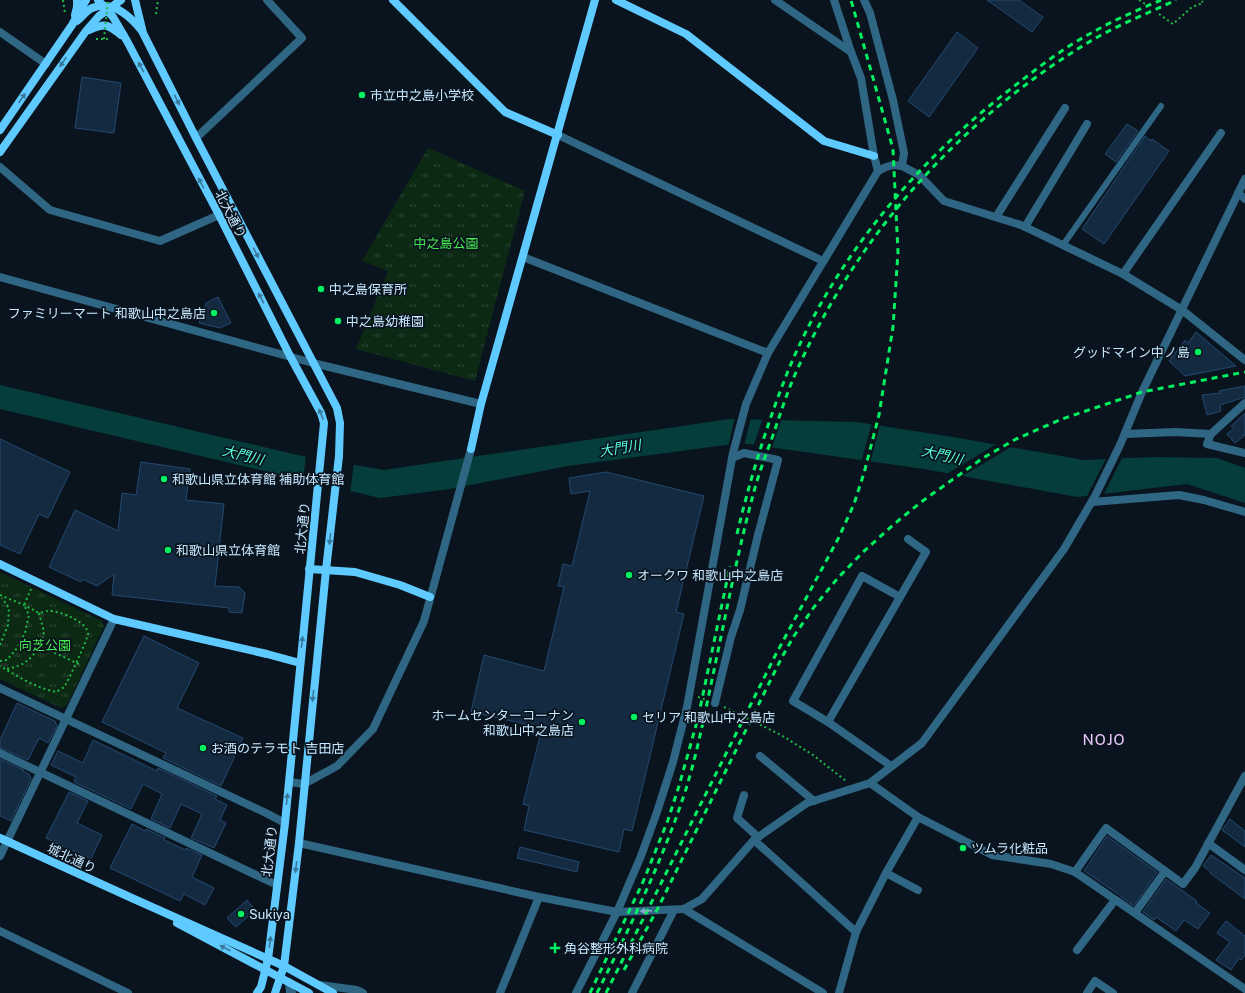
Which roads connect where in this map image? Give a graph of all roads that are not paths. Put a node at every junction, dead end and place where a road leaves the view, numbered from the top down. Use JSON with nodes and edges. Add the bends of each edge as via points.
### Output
{"nodes":[{"id":1,"x":77,"y":0,"type":"edge"},
{"id":2,"x":86,"y":0,"type":"edge"},
{"id":3,"x":120,"y":0,"type":"edge"},
{"id":4,"x":267,"y":0,"type":"edge"},
{"id":5,"x":393,"y":0,"type":"edge"},
{"id":6,"x":595,"y":0,"type":"edge"},
{"id":7,"x":616,"y":0,"type":"edge"},
{"id":8,"x":775,"y":0,"type":"edge"},
{"id":9,"x":834,"y":0,"type":"edge"},
{"id":10,"x":864,"y":0,"type":"edge"},
{"id":11,"x":137,"y":3,"type":"edge"},
{"id":12,"x":93,"y":4,"type":"edge"},
{"id":13,"x":106,"y":4,"type":"edge"},
{"id":14,"x":72,"y":26,"type":"junction"},
{"id":15,"x":86,"y":31,"type":"junction"},
{"id":16,"x":0,"y":32,"type":"edge"},
{"id":17,"x":143,"y":33,"type":"junction"},
{"id":18,"x":127,"y":41,"type":"junction"},
{"id":19,"x":851,"y":52,"type":"junction"},
{"id":20,"x":46,"y":64,"type":"junction"},
{"id":21,"x":1161,"y":106,"type":"dead end"},
{"id":22,"x":1065,"y":108,"type":"dead end"},
{"id":23,"x":1087,"y":124,"type":"dead end"},
{"id":24,"x":0,"y":130,"type":"edge"},
{"id":25,"x":1221,"y":134,"type":"dead end"},
{"id":26,"x":558,"y":135,"type":"junction"},
{"id":27,"x":196,"y":138,"type":"junction"},
{"id":28,"x":0,"y":152,"type":"edge"},
{"id":29,"x":874,"y":156,"type":"junction"},
{"id":30,"x":902,"y":166,"type":"junction"},
{"id":31,"x":0,"y":167,"type":"edge"},
{"id":32,"x":878,"y":171,"type":"junction"},
{"id":33,"x":1245,"y":179,"type":"edge"},
{"id":34,"x":1238,"y":193,"type":"junction"},
{"id":35,"x":1245,"y":198,"type":"edge"},
{"id":36,"x":218,"y":215,"type":"junction"},
{"id":37,"x":996,"y":217,"type":"junction"},
{"id":38,"x":1025,"y":227,"type":"junction"},
{"id":39,"x":1063,"y":245,"type":"junction"},
{"id":40,"x":523,"y":257,"type":"junction"},
{"id":41,"x":823,"y":261,"type":"junction"},
{"id":42,"x":1123,"y":274,"type":"junction"},
{"id":43,"x":0,"y":277,"type":"edge"},
{"id":44,"x":1182,"y":310,"type":"junction"},
{"id":45,"x":768,"y":352,"type":"junction"},
{"id":46,"x":290,"y":356,"type":"junction"},
{"id":47,"x":1245,"y":360,"type":"edge"},
{"id":48,"x":313,"y":363,"type":"junction"},
{"id":49,"x":1245,"y":403,"type":"edge"},
{"id":50,"x":481,"y":404,"type":"junction"},
{"id":51,"x":1125,"y":434,"type":"junction"},
{"id":52,"x":1211,"y":434,"type":"junction"},
{"id":53,"x":1245,"y":453,"type":"edge"},
{"id":54,"x":733,"y":455,"type":"junction"},
{"id":55,"x":1093,"y":499,"type":"junction"},
{"id":56,"x":1245,"y":512,"type":"edge"},
{"id":57,"x":908,"y":539,"type":"dead end"},
{"id":58,"x":0,"y":564,"type":"edge"},
{"id":59,"x":309,"y":569,"type":"junction"},
{"id":60,"x":326,"y":570,"type":"junction"},
{"id":61,"x":430,"y":597,"type":"junction"},
{"id":62,"x":900,"y":598,"type":"junction"},
{"id":63,"x":114,"y":619,"type":"junction"},
{"id":64,"x":300,"y":663,"type":"junction"},
{"id":65,"x":0,"y":688,"type":"edge"},
{"id":66,"x":715,"y":703,"type":"road end"},
{"id":67,"x":66,"y":720,"type":"junction"},
{"id":68,"x":828,"y":722,"type":"junction"},
{"id":69,"x":0,"y":753,"type":"edge"},
{"id":70,"x":764,"y":756,"type":"dead end"},
{"id":71,"x":891,"y":766,"type":"junction"},
{"id":72,"x":40,"y":772,"type":"junction"},
{"id":73,"x":1245,"y":776,"type":"edge"},
{"id":74,"x":289,"y":782,"type":"junction"},
{"id":75,"x":870,"y":783,"type":"junction"},
{"id":76,"x":304,"y":784,"type":"junction"},
{"id":77,"x":744,"y":795,"type":"dead end"},
{"id":78,"x":814,"y":801,"type":"junction"},
{"id":79,"x":918,"y":817,"type":"junction"},
{"id":80,"x":285,"y":823,"type":"junction"},
{"id":81,"x":0,"y":838,"type":"edge"},
{"id":82,"x":756,"y":839,"type":"junction"},
{"id":83,"x":8,"y":841,"type":"junction"},
{"id":84,"x":1208,"y":842,"type":"junction"},
{"id":85,"x":299,"y":844,"type":"junction"},
{"id":86,"x":0,"y":856,"type":"edge"},
{"id":87,"x":1245,"y":870,"type":"edge"},
{"id":88,"x":1165,"y":871,"type":"junction"},
{"id":89,"x":1075,"y":872,"type":"junction"},
{"id":90,"x":886,"y":873,"type":"junction"},
{"id":91,"x":277,"y":885,"type":"junction"},
{"id":92,"x":918,"y":890,"type":"dead end"},
{"id":93,"x":539,"y":897,"type":"junction"},
{"id":94,"x":134,"y":900,"type":"junction"},
{"id":95,"x":1115,"y":900,"type":"junction"},
{"id":96,"x":684,"y":909,"type":"junction"},
{"id":97,"x":674,"y":910,"type":"junction"},
{"id":98,"x":617,"y":912,"type":"junction"},
{"id":99,"x":1135,"y":913,"type":"junction"},
{"id":100,"x":0,"y":931,"type":"edge"},
{"id":101,"x":856,"y":932,"type":"junction"},
{"id":102,"x":1077,"y":950,"type":"dead end"},
{"id":103,"x":268,"y":959,"type":"junction"},
{"id":104,"x":284,"y":966,"type":"junction"},
{"id":105,"x":265,"y":969,"type":"junction"},
{"id":106,"x":280,"y":977,"type":"junction"},
{"id":107,"x":289,"y":982,"type":"junction"},
{"id":108,"x":320,"y":985,"type":"junction"},
{"id":109,"x":1245,"y":989,"type":"edge"},
{"id":110,"x":128,"y":993,"type":"edge"},
{"id":111,"x":257,"y":993,"type":"edge"},
{"id":112,"x":275,"y":993,"type":"edge"},
{"id":113,"x":292,"y":993,"type":"edge"},
{"id":114,"x":309,"y":993,"type":"edge"},
{"id":115,"x":333,"y":993,"type":"edge"},
{"id":116,"x":362,"y":993,"type":"edge"},
{"id":117,"x":500,"y":993,"type":"edge"},
{"id":118,"x":576,"y":993,"type":"edge"},
{"id":119,"x":632,"y":993,"type":"edge"},
{"id":120,"x":823,"y":993,"type":"edge"},
{"id":121,"x":839,"y":993,"type":"edge"},
{"id":122,"x":1087,"y":993,"type":"edge"},
{"id":123,"x":1114,"y":993,"type":"edge"}],
"edges":[{"from":1,"to":14,"type":"street"},
{"from":2,"to":14,"type":"street"},
{"from":3,"to":13,"type":"street"},
{"from":4,"to":27,"type":"street","via":[[302,38]]},
{"from":5,"to":26,"type":"street","via":[[505,112]]},
{"from":6,"to":26,"type":"street"},
{"from":7,"to":29,"type":"street","via":[[686,34],[824,141]]},
{"from":8,"to":19,"type":"street"},
{"from":9,"to":19,"type":"street"},
{"from":10,"to":30,"type":"street","via":[[870,13],[894,107],[904,153]]},
{"from":11,"to":17,"type":"street","name":"北大通り"},
{"from":12,"to":13,"type":"street"},
{"from":12,"to":14,"type":"street"},
{"from":12,"to":15,"type":"street"},
{"from":13,"to":15,"type":"street"},
{"from":13,"to":17,"type":"street","via":[[118,7]]},
{"from":13,"to":18,"type":"street","name":"北大通り"},
{"from":14,"to":20,"type":"street"},
{"from":15,"to":18,"type":"street","via":[[100,25],[111,26]]},
{"from":15,"to":28,"type":"street","one_way":true},
{"from":16,"to":20,"type":"street"},
{"from":17,"to":27,"type":"street","name":"北大通り","one_way":true},
{"from":36,"to":18,"type":"street","name":"北大通り","one_way":true},
{"from":19,"to":29,"type":"street","via":[[861,78]]},
{"from":24,"to":20,"type":"street","one_way":true},
{"from":21,"to":39,"type":"lane"},
{"from":22,"to":37,"type":"street"},
{"from":23,"to":38,"type":"street"},
{"from":25,"to":42,"type":"street"},
{"from":26,"to":40,"type":"street"},
{"from":26,"to":41,"type":"street"},
{"from":27,"to":48,"type":"street","name":"北大通り","one_way":true},
{"from":29,"to":32,"type":"street"},
{"from":30,"to":32,"type":"street","via":[[893,165]]},
{"from":30,"to":37,"type":"street","via":[[919,175],[944,201]]},
{"from":31,"to":36,"type":"street","via":[[50,210],[160,241]]},
{"from":32,"to":41,"type":"street"},
{"from":33,"to":34,"type":"street"},
{"from":34,"to":35,"type":"street"},
{"from":34,"to":44,"type":"street"},
{"from":46,"to":36,"type":"street","name":"北大通り","one_way":true},
{"from":37,"to":38,"type":"street"},
{"from":38,"to":39,"type":"street"},
{"from":39,"to":42,"type":"street"},
{"from":40,"to":45,"type":"street"},
{"from":40,"to":50,"type":"street"},
{"from":41,"to":45,"type":"street"},
{"from":42,"to":44,"type":"street"},
{"from":43,"to":46,"type":"street"},
{"from":44,"to":47,"type":"street"},
{"from":44,"to":51,"type":"street","via":[[1142,392]]},
{"from":45,"to":54,"type":"street","via":[[746,404]]},
{"from":46,"to":48,"type":"street"},
{"from":59,"to":46,"type":"street","name":"北大通り","one_way":true,"via":[[324,423]]},
{"from":48,"to":50,"type":"street"},
{"from":48,"to":60,"type":"street","name":"北大通り","one_way":true,"via":[[337,408],[340,423],[339,456]]},
{"from":49,"to":52,"type":"street"},
{"from":50,"to":61,"type":"street"},
{"from":51,"to":52,"type":"street"},
{"from":51,"to":55,"type":"street"},
{"from":52,"to":53,"type":"street","via":[[1207,444]]},
{"from":54,"to":66,"type":"street","via":[[744,453],[778,460]]},
{"from":54,"to":98,"type":"street","via":[[689,694],[673,762],[641,856]]},
{"from":55,"to":56,"type":"street","via":[[1179,495]]},
{"from":55,"to":71,"type":"street","via":[[1064,549],[922,743]]},
{"from":57,"to":62,"type":"street","via":[[926,552]]},
{"from":58,"to":63,"type":"street"},
{"from":59,"to":60,"type":"street"},
{"from":64,"to":59,"type":"street","name":"北大通り","one_way":true},
{"from":60,"to":61,"type":"street","via":[[355,572]]},
{"from":60,"to":76,"type":"street","name":"北大通り","one_way":true},
{"from":61,"to":76,"type":"street","via":[[424,621],[373,729],[337,766]]},
{"from":62,"to":68,"type":"street"},
{"from":62,"to":68,"type":"street","via":[[862,576],[793,701]]},
{"from":63,"to":64,"type":"street"},
{"from":63,"to":67,"type":"street"},
{"from":64,"to":74,"type":"street","name":"北大通り"},
{"from":65,"to":67,"type":"street"},
{"from":67,"to":72,"type":"street"},
{"from":67,"to":80,"type":"street"},
{"from":68,"to":71,"type":"street"},
{"from":69,"to":72,"type":"street"},
{"from":70,"to":78,"type":"street"},
{"from":71,"to":75,"type":"street"},
{"from":72,"to":83,"type":"street"},
{"from":72,"to":91,"type":"street"},
{"from":73,"to":84,"type":"street"},
{"from":74,"to":76,"type":"street"},
{"from":80,"to":74,"type":"street","name":"北大通り","one_way":true},
{"from":75,"to":78,"type":"street"},
{"from":75,"to":79,"type":"street"},
{"from":76,"to":85,"type":"street","name":"北大通り"},
{"from":77,"to":82,"type":"street","via":[[737,818]]},
{"from":78,"to":82,"type":"street","via":[[807,803]]},
{"from":79,"to":89,"type":"street","via":[[992,855],[1051,864]]},
{"from":79,"to":90,"type":"street"},
{"from":80,"to":91,"type":"street","name":"北大通り"},
{"from":81,"to":83,"type":"street","name":"城北通り"},
{"from":82,"to":96,"type":"street","via":[[702,899]]},
{"from":82,"to":101,"type":"street"},
{"from":83,"to":86,"type":"street"},
{"from":83,"to":94,"type":"street","name":"城北通り"},
{"from":84,"to":87,"type":"street"},
{"from":84,"to":88,"type":"street","via":[[1184,884]]},
{"from":85,"to":93,"type":"street"},
{"from":85,"to":104,"type":"street","name":"北大通り","one_way":true},
{"from":88,"to":89,"type":"street","via":[[1106,828]]},
{"from":88,"to":99,"type":"street"},
{"from":89,"to":95,"type":"street"},
{"from":90,"to":92,"type":"street"},
{"from":90,"to":101,"type":"street"},
{"from":103,"to":91,"type":"street","name":"北大通り","one_way":true},
{"from":93,"to":98,"type":"street"},
{"from":93,"to":117,"type":"street"},
{"from":94,"to":103,"type":"street"},
{"from":105,"to":94,"type":"street","one_way":true},
{"from":95,"to":99,"type":"street"},
{"from":95,"to":102,"type":"street"},
{"from":96,"to":97,"type":"street"},
{"from":96,"to":120,"type":"street"},
{"from":97,"to":98,"type":"street","one_way":true},
{"from":97,"to":119,"type":"street"},
{"from":98,"to":118,"type":"street"},
{"from":99,"to":109,"type":"street"},
{"from":100,"to":110,"type":"street"},
{"from":101,"to":121,"type":"street"},
{"from":103,"to":104,"type":"street"},
{"from":103,"to":105,"type":"street","name":"北大通り"},
{"from":104,"to":106,"type":"street","name":"北大通り"},
{"from":104,"to":108,"type":"street"},
{"from":105,"to":106,"type":"street"},
{"from":105,"to":111,"type":"street","name":"北大通り"},
{"from":106,"to":107,"type":"street"},
{"from":106,"to":112,"type":"street","name":"北大通り"},
{"from":107,"to":113,"type":"street"},
{"from":107,"to":114,"type":"street"},
{"from":108,"to":115,"type":"street"},
{"from":108,"to":116,"type":"street","via":[[357,990]]},
{"from":122,"to":123,"type":"street","via":[[1095,981]]}]}
